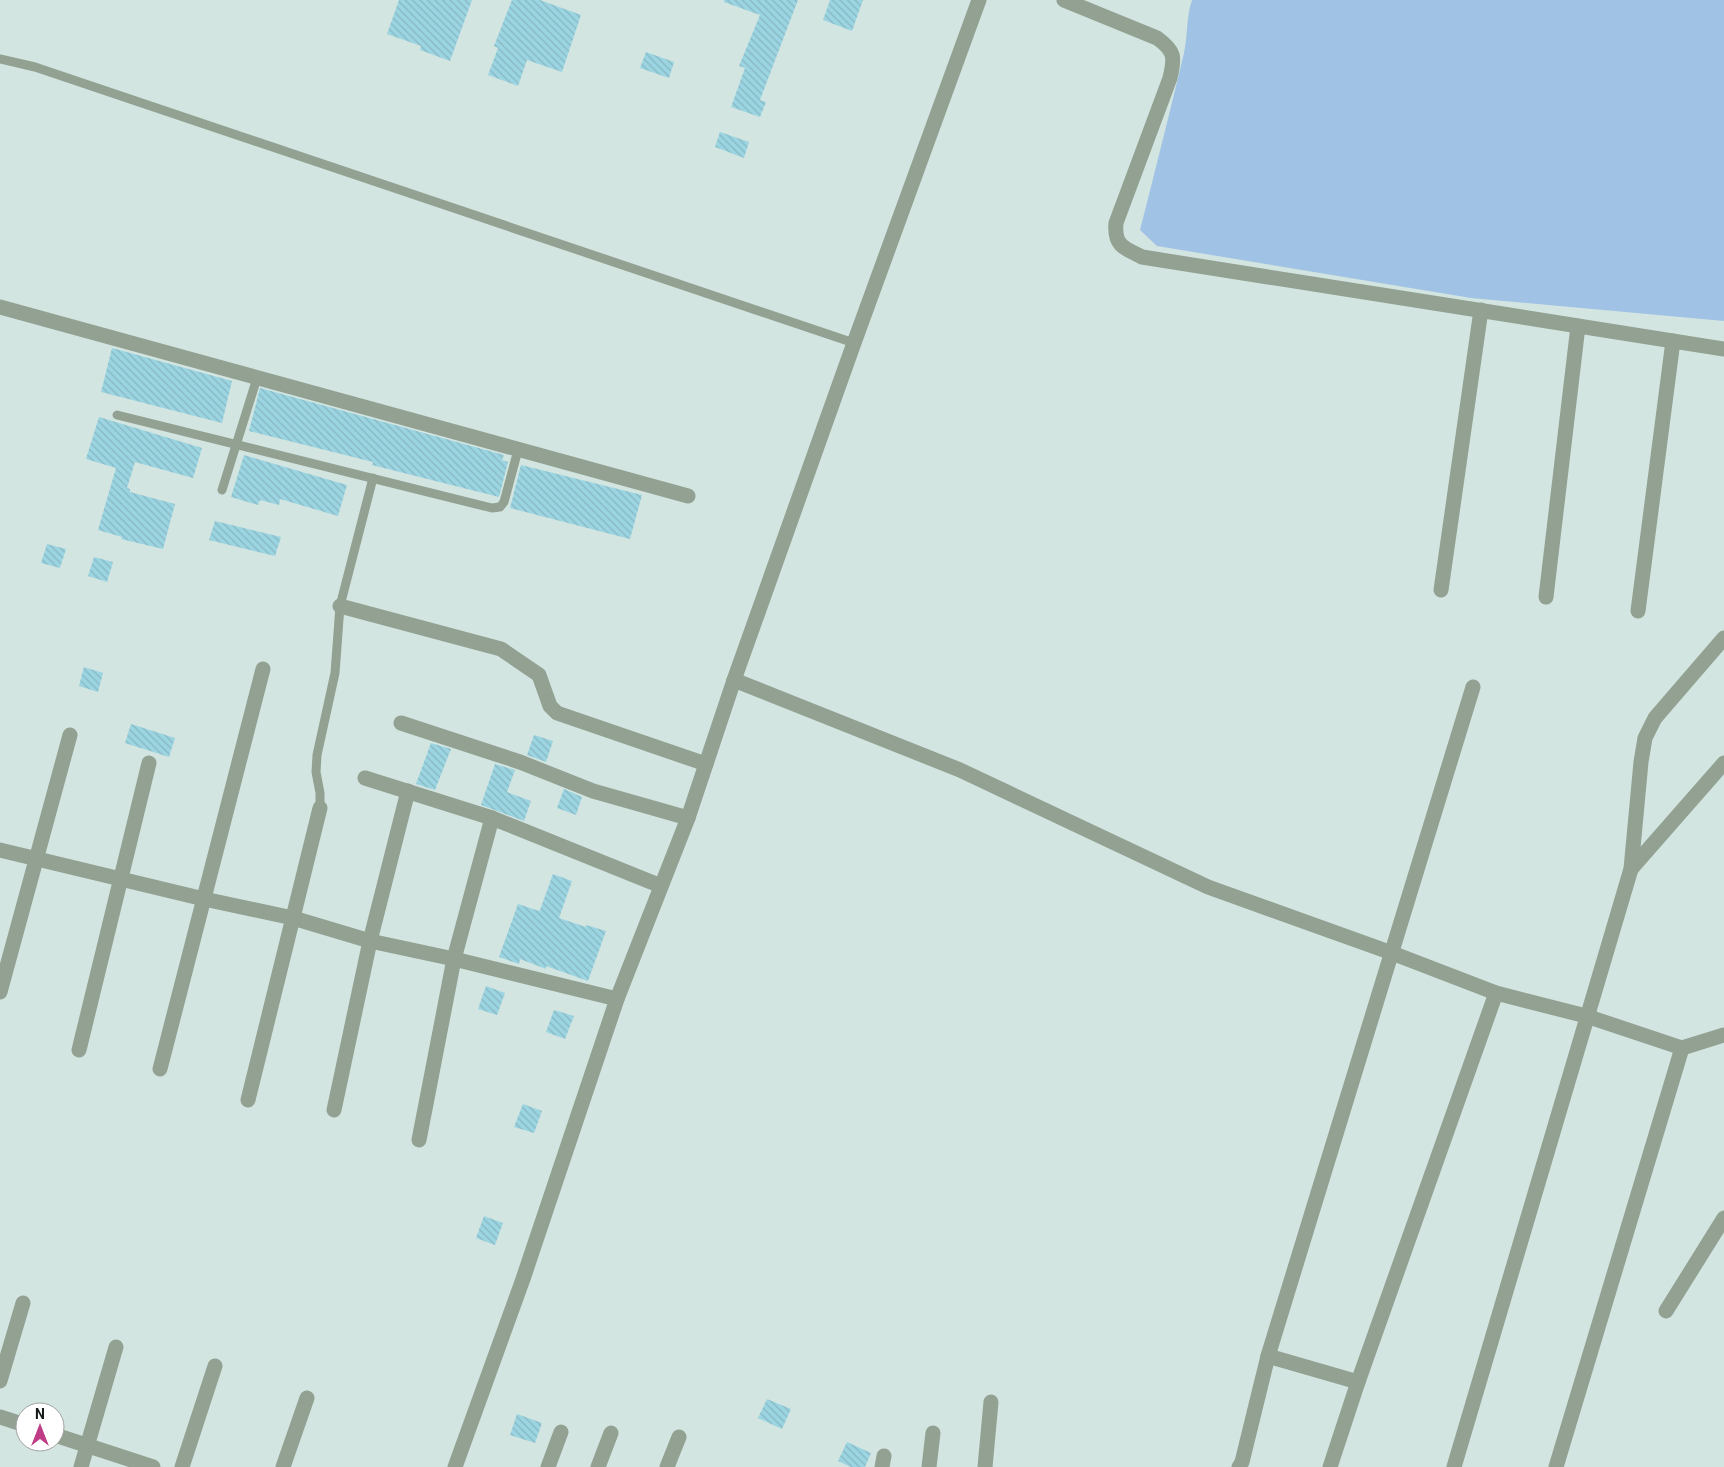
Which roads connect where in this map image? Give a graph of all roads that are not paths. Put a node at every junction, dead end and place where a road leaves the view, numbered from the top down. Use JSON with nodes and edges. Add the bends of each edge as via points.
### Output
{"nodes":[{"id":1,"x":979,"y":0,"type":"edge"},
{"id":2,"x":1064,"y":0,"type":"edge"},
{"id":3,"x":0,"y":58,"type":"edge"},
{"id":4,"x":0,"y":307,"type":"edge"},
{"id":5,"x":1481,"y":310,"type":"junction"},
{"id":6,"x":1578,"y":326,"type":"junction"},
{"id":7,"x":1673,"y":341,"type":"junction"},
{"id":8,"x":854,"y":343,"type":"junction"},
{"id":9,"x":1724,"y":349,"type":"edge"},
{"id":10,"x":257,"y":378,"type":"junction"},
{"id":11,"x":117,"y":415,"type":"dead end"},
{"id":12,"x":237,"y":444,"type":"junction"},
{"id":13,"x":518,"y":450,"type":"junction"},
{"id":14,"x":374,"y":478,"type":"junction"},
{"id":15,"x":222,"y":490,"type":"dead end"},
{"id":16,"x":688,"y":496,"type":"dead end"},
{"id":17,"x":1441,"y":590,"type":"dead end"},
{"id":18,"x":1546,"y":597,"type":"dead end"},
{"id":19,"x":340,"y":606,"type":"junction"},
{"id":20,"x":1638,"y":611,"type":"dead end"},
{"id":21,"x":1724,"y":638,"type":"edge"},
{"id":22,"x":263,"y":669,"type":"dead end"},
{"id":23,"x":734,"y":680,"type":"junction"},
{"id":24,"x":1473,"y":687,"type":"dead end"},
{"id":25,"x":401,"y":723,"type":"dead end"},
{"id":26,"x":70,"y":734,"type":"dead end"},
{"id":27,"x":1724,"y":762,"type":"edge"},
{"id":28,"x":149,"y":763,"type":"dead end"},
{"id":29,"x":706,"y":764,"type":"junction"},
{"id":30,"x":365,"y":778,"type":"dead end"},
{"id":31,"x":408,"y":791,"type":"junction"},
{"id":32,"x":320,"y":808,"type":"joint"},
{"id":33,"x":492,"y":818,"type":"junction"},
{"id":34,"x":688,"y":818,"type":"junction"},
{"id":35,"x":0,"y":850,"type":"edge"},
{"id":36,"x":36,"y":859,"type":"junction"},
{"id":37,"x":1632,"y":869,"type":"junction"},
{"id":38,"x":120,"y":879,"type":"junction"},
{"id":39,"x":660,"y":886,"type":"junction"},
{"id":40,"x":204,"y":899,"type":"junction"},
{"id":41,"x":293,"y":918,"type":"junction"},
{"id":42,"x":370,"y":941,"type":"junction"},
{"id":43,"x":1392,"y":953,"type":"junction"},
{"id":44,"x":454,"y":959,"type":"junction"},
{"id":45,"x":0,"y":992,"type":"edge"},
{"id":46,"x":1496,"y":993,"type":"junction"},
{"id":47,"x":617,"y":999,"type":"junction"},
{"id":48,"x":1586,"y":1016,"type":"junction"},
{"id":49,"x":1724,"y":1035,"type":"edge"},
{"id":50,"x":1682,"y":1048,"type":"junction"},
{"id":51,"x":79,"y":1050,"type":"dead end"},
{"id":52,"x":160,"y":1070,"type":"dead end"},
{"id":53,"x":248,"y":1100,"type":"dead end"},
{"id":54,"x":334,"y":1110,"type":"dead end"},
{"id":55,"x":419,"y":1140,"type":"dead end"},
{"id":56,"x":1724,"y":1218,"type":"edge"},
{"id":57,"x":23,"y":1303,"type":"dead end"},
{"id":58,"x":1666,"y":1311,"type":"dead end"},
{"id":59,"x":116,"y":1347,"type":"dead end"},
{"id":60,"x":1268,"y":1356,"type":"junction"},
{"id":61,"x":214,"y":1366,"type":"dead end"},
{"id":62,"x":0,"y":1381,"type":"edge"},
{"id":63,"x":1358,"y":1382,"type":"junction"},
{"id":64,"x":307,"y":1398,"type":"dead end"},
{"id":65,"x":990,"y":1402,"type":"dead end"},
{"id":66,"x":0,"y":1417,"type":"edge"},
{"id":67,"x":15,"y":1422,"type":"edge"},
{"id":68,"x":561,"y":1432,"type":"dead end"},
{"id":69,"x":611,"y":1433,"type":"dead end"},
{"id":70,"x":932,"y":1433,"type":"dead end"},
{"id":71,"x":679,"y":1437,"type":"dead end"},
{"id":72,"x":65,"y":1438,"type":"edge"},
{"id":73,"x":88,"y":1446,"type":"junction"},
{"id":74,"x":81,"y":1467,"type":"edge"},
{"id":75,"x":153,"y":1467,"type":"edge"},
{"id":76,"x":182,"y":1467,"type":"edge"},
{"id":77,"x":283,"y":1467,"type":"edge"},
{"id":78,"x":455,"y":1467,"type":"edge"},
{"id":79,"x":548,"y":1467,"type":"edge"},
{"id":80,"x":598,"y":1467,"type":"edge"},
{"id":81,"x":667,"y":1467,"type":"edge"},
{"id":82,"x":929,"y":1467,"type":"edge"},
{"id":83,"x":985,"y":1467,"type":"edge"},
{"id":84,"x":1239,"y":1467,"type":"edge"},
{"id":85,"x":1330,"y":1467,"type":"edge"},
{"id":86,"x":1454,"y":1467,"type":"edge"},
{"id":87,"x":1556,"y":1467,"type":"edge"}],
"edges":[{"from":1,"to":8,"type":"street"},
{"from":2,"to":5,"type":"street","via":[[1157,38],[1168,46],[1174,60],[1116,223],[1115,235],[1122,248],[1142,257]]},
{"from":3,"to":8,"type":"lane","via":[[35,67]]},
{"from":4,"to":10,"type":"street"},
{"from":5,"to":6,"type":"street"},
{"from":5,"to":17,"type":"street"},
{"from":6,"to":7,"type":"street"},
{"from":6,"to":18,"type":"street"},
{"from":7,"to":9,"type":"street"},
{"from":7,"to":20,"type":"street"},
{"from":8,"to":23,"type":"street"},
{"from":10,"to":12,"type":"lane"},
{"from":10,"to":13,"type":"street"},
{"from":11,"to":12,"type":"lane"},
{"from":12,"to":14,"type":"lane"},
{"from":12,"to":15,"type":"lane"},
{"from":13,"to":14,"type":"lane","via":[[500,507],[492,508]]},
{"from":13,"to":16,"type":"street"},
{"from":14,"to":19,"type":"lane"},
{"from":19,"to":29,"type":"street","via":[[500,649],[539,675],[550,706],[557,713]]},
{"from":19,"to":32,"type":"lane","via":[[335,673],[317,755]]},
{"from":21,"to":37,"type":"street","via":[[1655,718],[1646,738]]},
{"from":22,"to":40,"type":"street"},
{"from":23,"to":29,"type":"street"},
{"from":23,"to":43,"type":"street","via":[[960,770],[1208,887]]},
{"from":24,"to":43,"type":"street"},
{"from":25,"to":34,"type":"street","via":[[520,762],[593,791]]},
{"from":26,"to":36,"type":"street"},
{"from":27,"to":37,"type":"street"},
{"from":28,"to":38,"type":"street"},
{"from":29,"to":34,"type":"street"},
{"from":30,"to":31,"type":"street"},
{"from":31,"to":33,"type":"street"},
{"from":31,"to":42,"type":"street"},
{"from":32,"to":41,"type":"street"},
{"from":33,"to":39,"type":"street"},
{"from":33,"to":44,"type":"street"},
{"from":34,"to":39,"type":"street"},
{"from":35,"to":36,"type":"street"},
{"from":36,"to":38,"type":"street"},
{"from":36,"to":45,"type":"street"},
{"from":37,"to":48,"type":"street"},
{"from":38,"to":40,"type":"street"},
{"from":38,"to":51,"type":"street"},
{"from":39,"to":47,"type":"street"},
{"from":40,"to":41,"type":"street"},
{"from":40,"to":52,"type":"street"},
{"from":41,"to":42,"type":"street"},
{"from":41,"to":53,"type":"street"},
{"from":42,"to":44,"type":"street"},
{"from":42,"to":54,"type":"street"},
{"from":43,"to":46,"type":"street"},
{"from":43,"to":60,"type":"street"},
{"from":44,"to":47,"type":"street"},
{"from":44,"to":55,"type":"street"},
{"from":46,"to":48,"type":"street"},
{"from":46,"to":63,"type":"street"},
{"from":47,"to":78,"type":"street","via":[[526,1270]]},
{"from":48,"to":50,"type":"street"},
{"from":48,"to":86,"type":"street"},
{"from":49,"to":50,"type":"street"},
{"from":50,"to":87,"type":"street"},
{"from":56,"to":58,"type":"street"},
{"from":57,"to":62,"type":"street"},
{"from":59,"to":73,"type":"street"},
{"from":60,"to":63,"type":"street"},
{"from":60,"to":84,"type":"street"},
{"from":61,"to":76,"type":"street"},
{"from":63,"to":85,"type":"street"},
{"from":64,"to":77,"type":"street"},
{"from":65,"to":83,"type":"street"},
{"from":66,"to":67,"type":"street"},
{"from":68,"to":79,"type":"street"},
{"from":69,"to":80,"type":"street"},
{"from":70,"to":82,"type":"street"},
{"from":71,"to":81,"type":"street"},
{"from":72,"to":73,"type":"street"},
{"from":73,"to":74,"type":"street"},
{"from":73,"to":75,"type":"street"}]}
